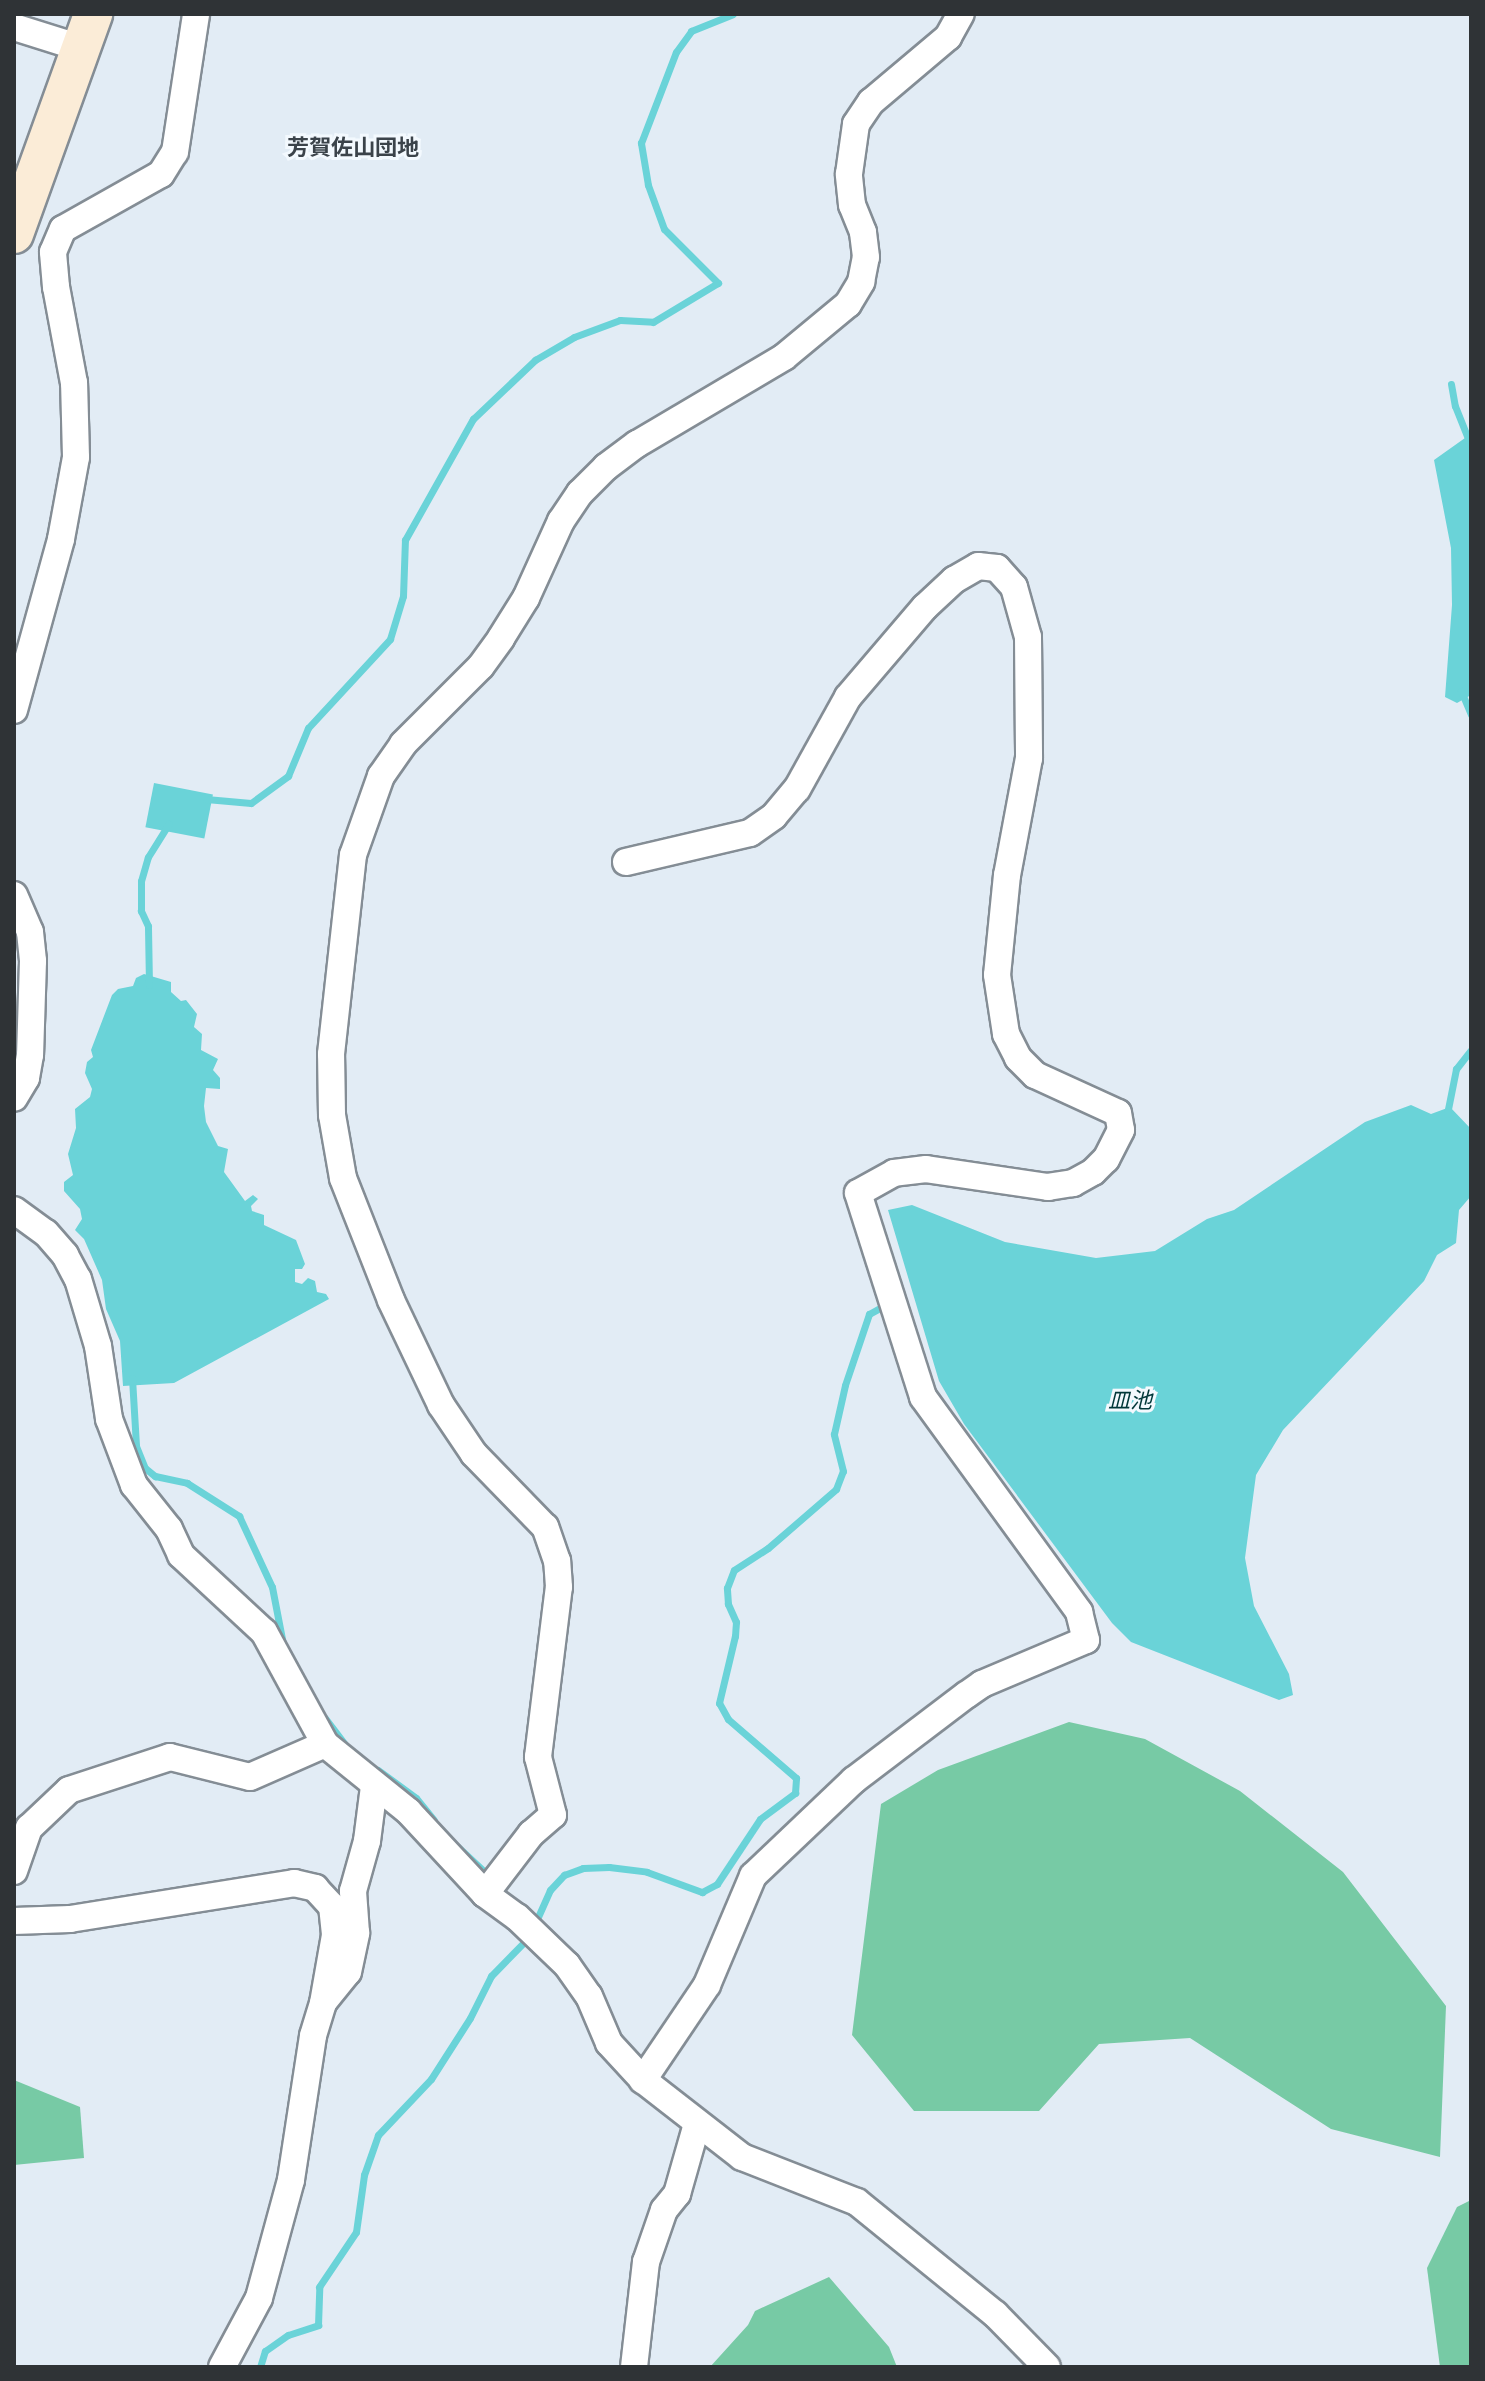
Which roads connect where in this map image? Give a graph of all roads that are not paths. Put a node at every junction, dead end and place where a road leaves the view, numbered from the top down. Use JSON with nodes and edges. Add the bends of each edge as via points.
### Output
{"nodes":[{"id":1,"x":196,"y":14,"type":"edge"},
{"id":2,"x":961,"y":14,"type":"edge"},
{"id":3,"x":14,"y":27,"type":"edge"},
{"id":4,"x":87,"y":31,"type":"edge"},
{"id":5,"x":14,"y":234,"type":"edge"},
{"id":6,"x":14,"y":710,"type":"edge"},
{"id":7,"x":626,"y":862,"type":"dead end"},
{"id":8,"x":14,"y":895,"type":"edge"},
{"id":9,"x":14,"y":1098,"type":"edge"},
{"id":10,"x":14,"y":1210,"type":"edge"},
{"id":11,"x":325,"y":1744,"type":"junction"},
{"id":12,"x":374,"y":1786,"type":"junction"},
{"id":13,"x":14,"y":1871,"type":"edge"},
{"id":14,"x":491,"y":1886,"type":"junction"},
{"id":15,"x":14,"y":1921,"type":"edge"},
{"id":16,"x":323,"y":2003,"type":"junction"},
{"id":17,"x":643,"y":2080,"type":"junction"},
{"id":18,"x":697,"y":2124,"type":"junction"},
{"id":19,"x":222,"y":2367,"type":"edge"},
{"id":20,"x":634,"y":2367,"type":"edge"},
{"id":21,"x":1047,"y":2367,"type":"edge"}],
"edges":[{"from":1,"to":6,"type":"street","via":[[175,152],[161,174],[63,229],[53,252],[74,383],[76,457],[65,523]]},
{"from":2,"to":14,"type":"street","via":[[948,37],[871,102],[856,124],[849,174],[866,257],[861,282],[848,304],[784,357],[637,444],[580,493],[501,638],[481,666],[403,744],[381,776],[353,855],[331,1054],[332,1115],[343,1178],[391,1300],[441,1405],[474,1454],[545,1527],[557,1561],[556,1616],[538,1757],[553,1815],[531,1834]]},
{"from":3,"to":4,"type":"street"},
{"from":4,"to":5,"type":"main road"},
{"from":7,"to":17,"type":"street","via":[[750,833],[774,816],[797,789],[848,697],[925,607],[978,566],[997,568],[1014,587],[1028,637],[1029,758],[1007,875],[997,975],[1006,1034],[1018,1058],[1035,1075],[1118,1113],[1121,1130],[1106,1159],[1073,1183],[1048,1187],[926,1169],[894,1173],[858,1193],[923,1397],[1079,1612],[1086,1640],[966,1695],[854,1780],[753,1876],[707,1985]]},
{"from":8,"to":9,"type":"street","via":[[30,932],[33,961],[30,1055],[26,1078]]},
{"from":10,"to":11,"type":"street","via":[[46,1233],[78,1279],[98,1346],[109,1419],[134,1485],[169,1529],[181,1555],[264,1632]]},
{"from":11,"to":12,"type":"street"},
{"from":11,"to":13,"type":"street","via":[[250,1777],[170,1757],[69,1790],[29,1828]]},
{"from":12,"to":14,"type":"street"},
{"from":12,"to":16,"type":"street","via":[[353,1891],[356,1933],[348,1972]]},
{"from":14,"to":17,"type":"street","via":[[567,1965],[589,1996],[609,2043]]},
{"from":15,"to":16,"type":"street","via":[[70,1919],[294,1883],[315,1888],[332,1906],[335,1935]]},
{"from":16,"to":19,"type":"street","via":[[291,2180],[259,2298]]},
{"from":17,"to":18,"type":"street"},
{"from":18,"to":20,"type":"street","via":[[677,2194],[664,2210],[646,2262]]},
{"from":18,"to":21,"type":"street","via":[[742,2157],[857,2202],[995,2314]]}]}
